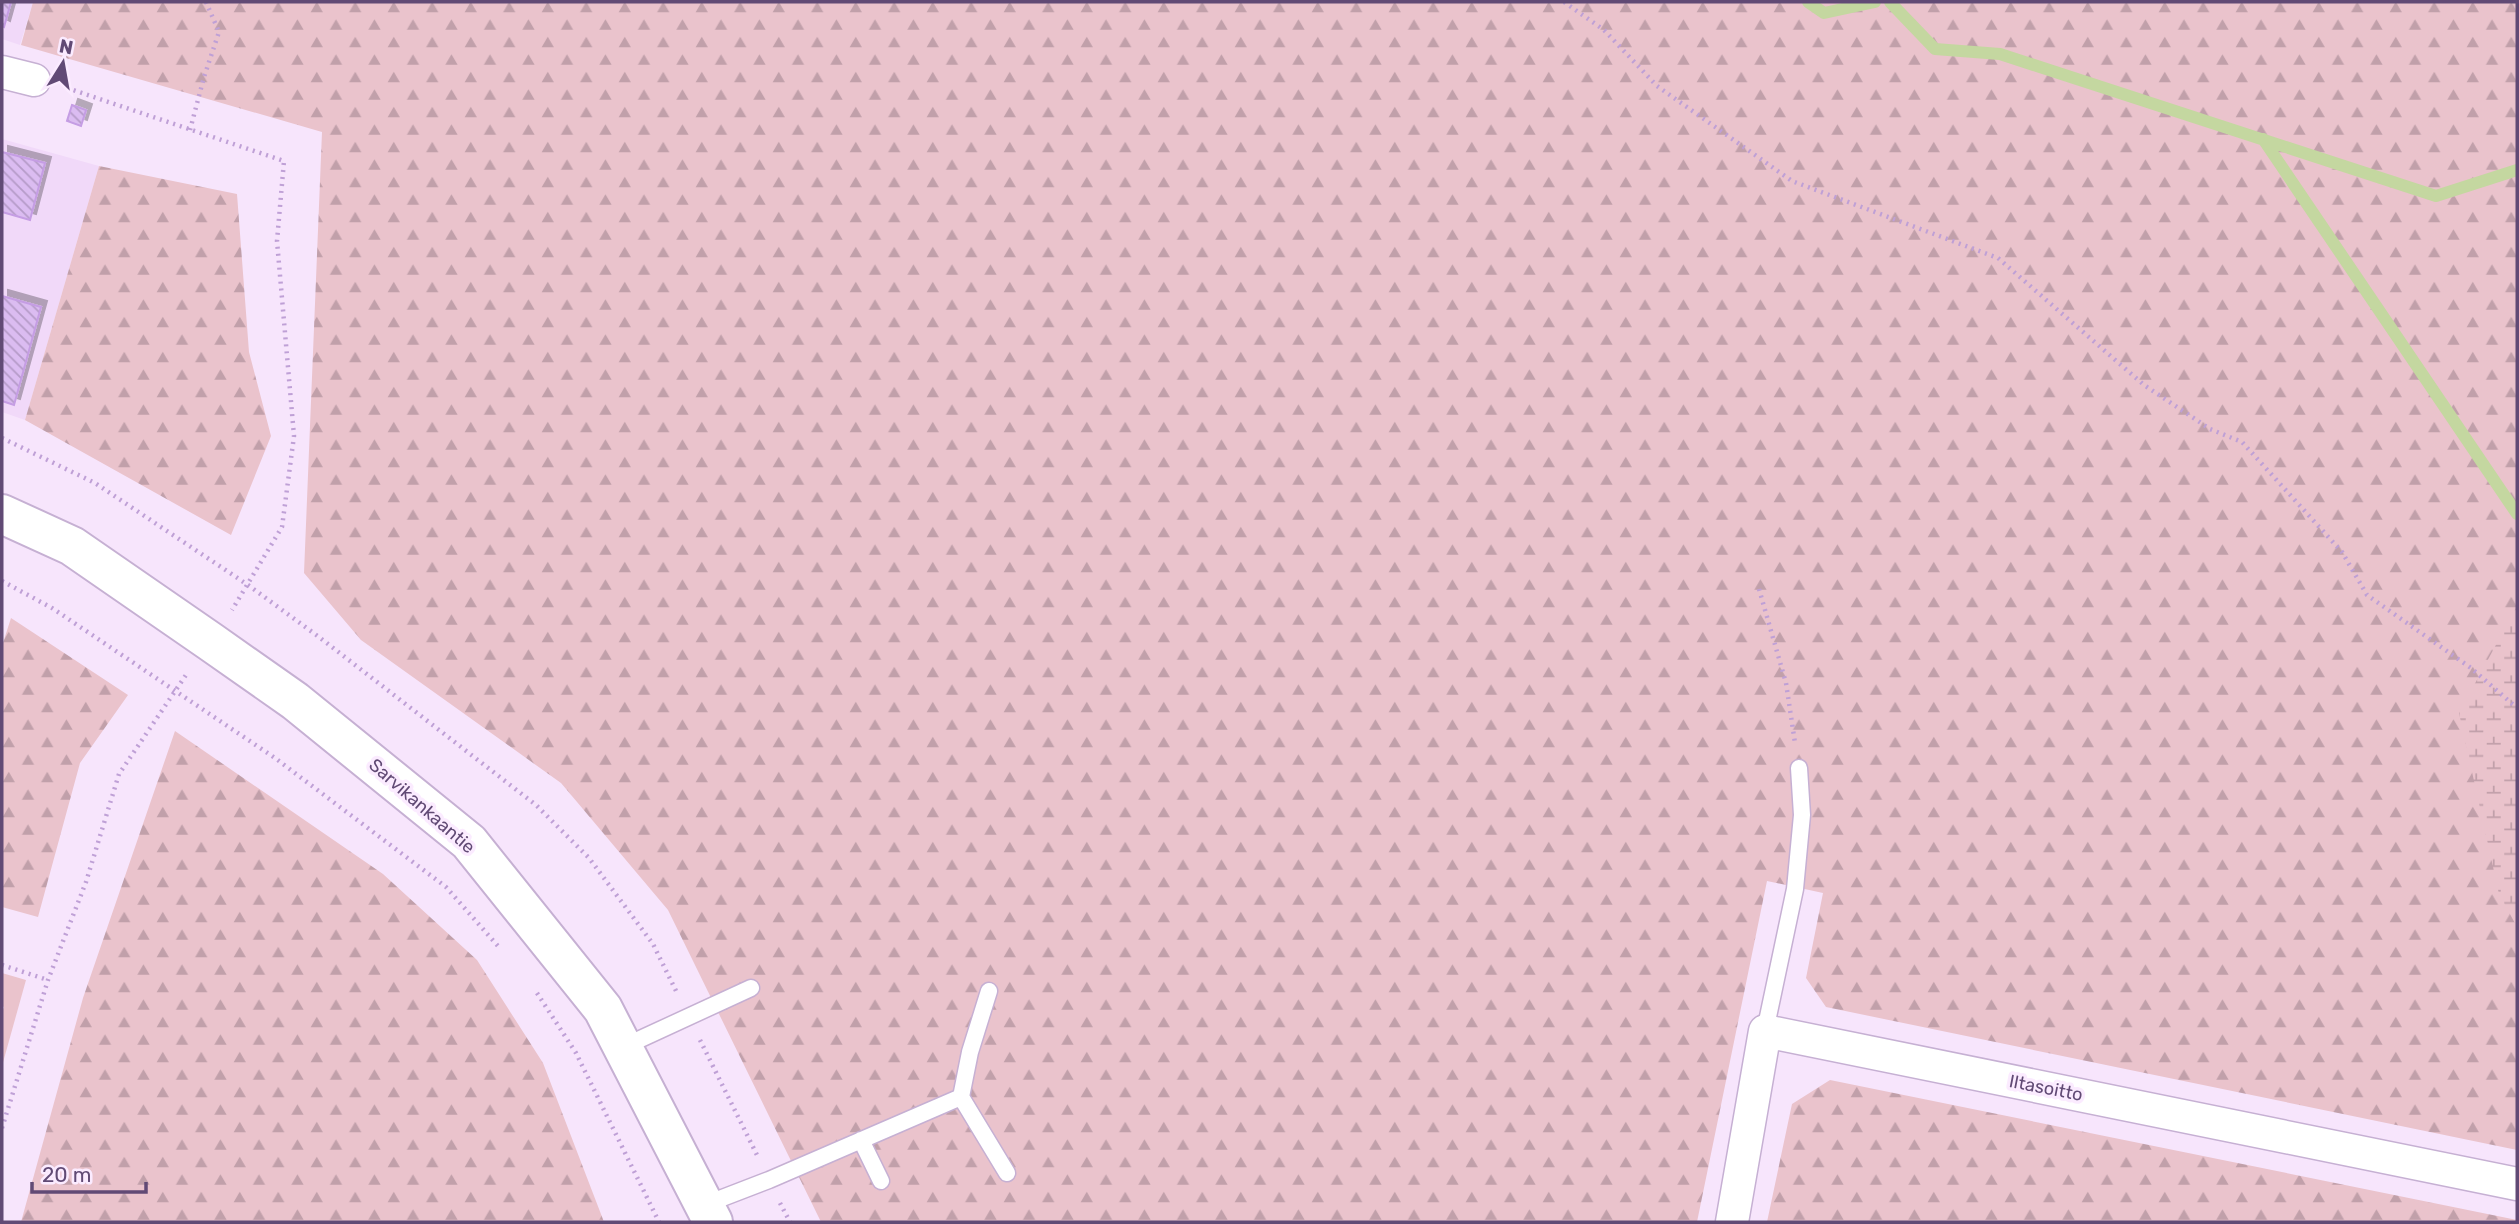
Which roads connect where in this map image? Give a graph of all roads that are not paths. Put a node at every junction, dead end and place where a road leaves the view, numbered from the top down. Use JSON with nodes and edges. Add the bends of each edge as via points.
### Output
{"nodes":[{"id":1,"x":2,"y":72,"type":"edge"},
{"id":2,"x":34,"y":80,"type":"road end"},
{"id":3,"x":2,"y":514,"type":"edge"},
{"id":4,"x":1798,"y":768,"type":"road end"},
{"id":5,"x":751,"y":988,"type":"dead end"},
{"id":6,"x":989,"y":991,"type":"dead end"},
{"id":7,"x":1765,"y":1031,"type":"junction"},
{"id":8,"x":623,"y":1047,"type":"junction"},
{"id":9,"x":961,"y":1097,"type":"junction"},
{"id":10,"x":861,"y":1140,"type":"junction"},
{"id":11,"x":1007,"y":1174,"type":"dead end"},
{"id":12,"x":881,"y":1181,"type":"dead end"},
{"id":13,"x":2517,"y":1184,"type":"edge"},
{"id":14,"x":709,"y":1214,"type":"edge"},
{"id":15,"x":1732,"y":1222,"type":"edge"}],
"edges":[{"from":1,"to":2,"type":"street"},
{"from":3,"to":8,"type":"street","name":"Sarvikankaantie","via":[[72,547],[296,701],[469,842],[603,1009]]},
{"from":4,"to":7,"type":"lane","via":[[1802,814],[1795,889]]},
{"from":5,"to":8,"type":"lane"},
{"from":6,"to":9,"type":"lane"},
{"from":7,"to":13,"type":"street","name":"Iltasoitto"},
{"from":7,"to":15,"type":"street"},
{"from":8,"to":14,"type":"street","name":"Sarvikankaantie"},
{"from":9,"to":10,"type":"lane"},
{"from":9,"to":11,"type":"lane"},
{"from":10,"to":12,"type":"lane"},
{"from":10,"to":14,"type":"lane"}]}
